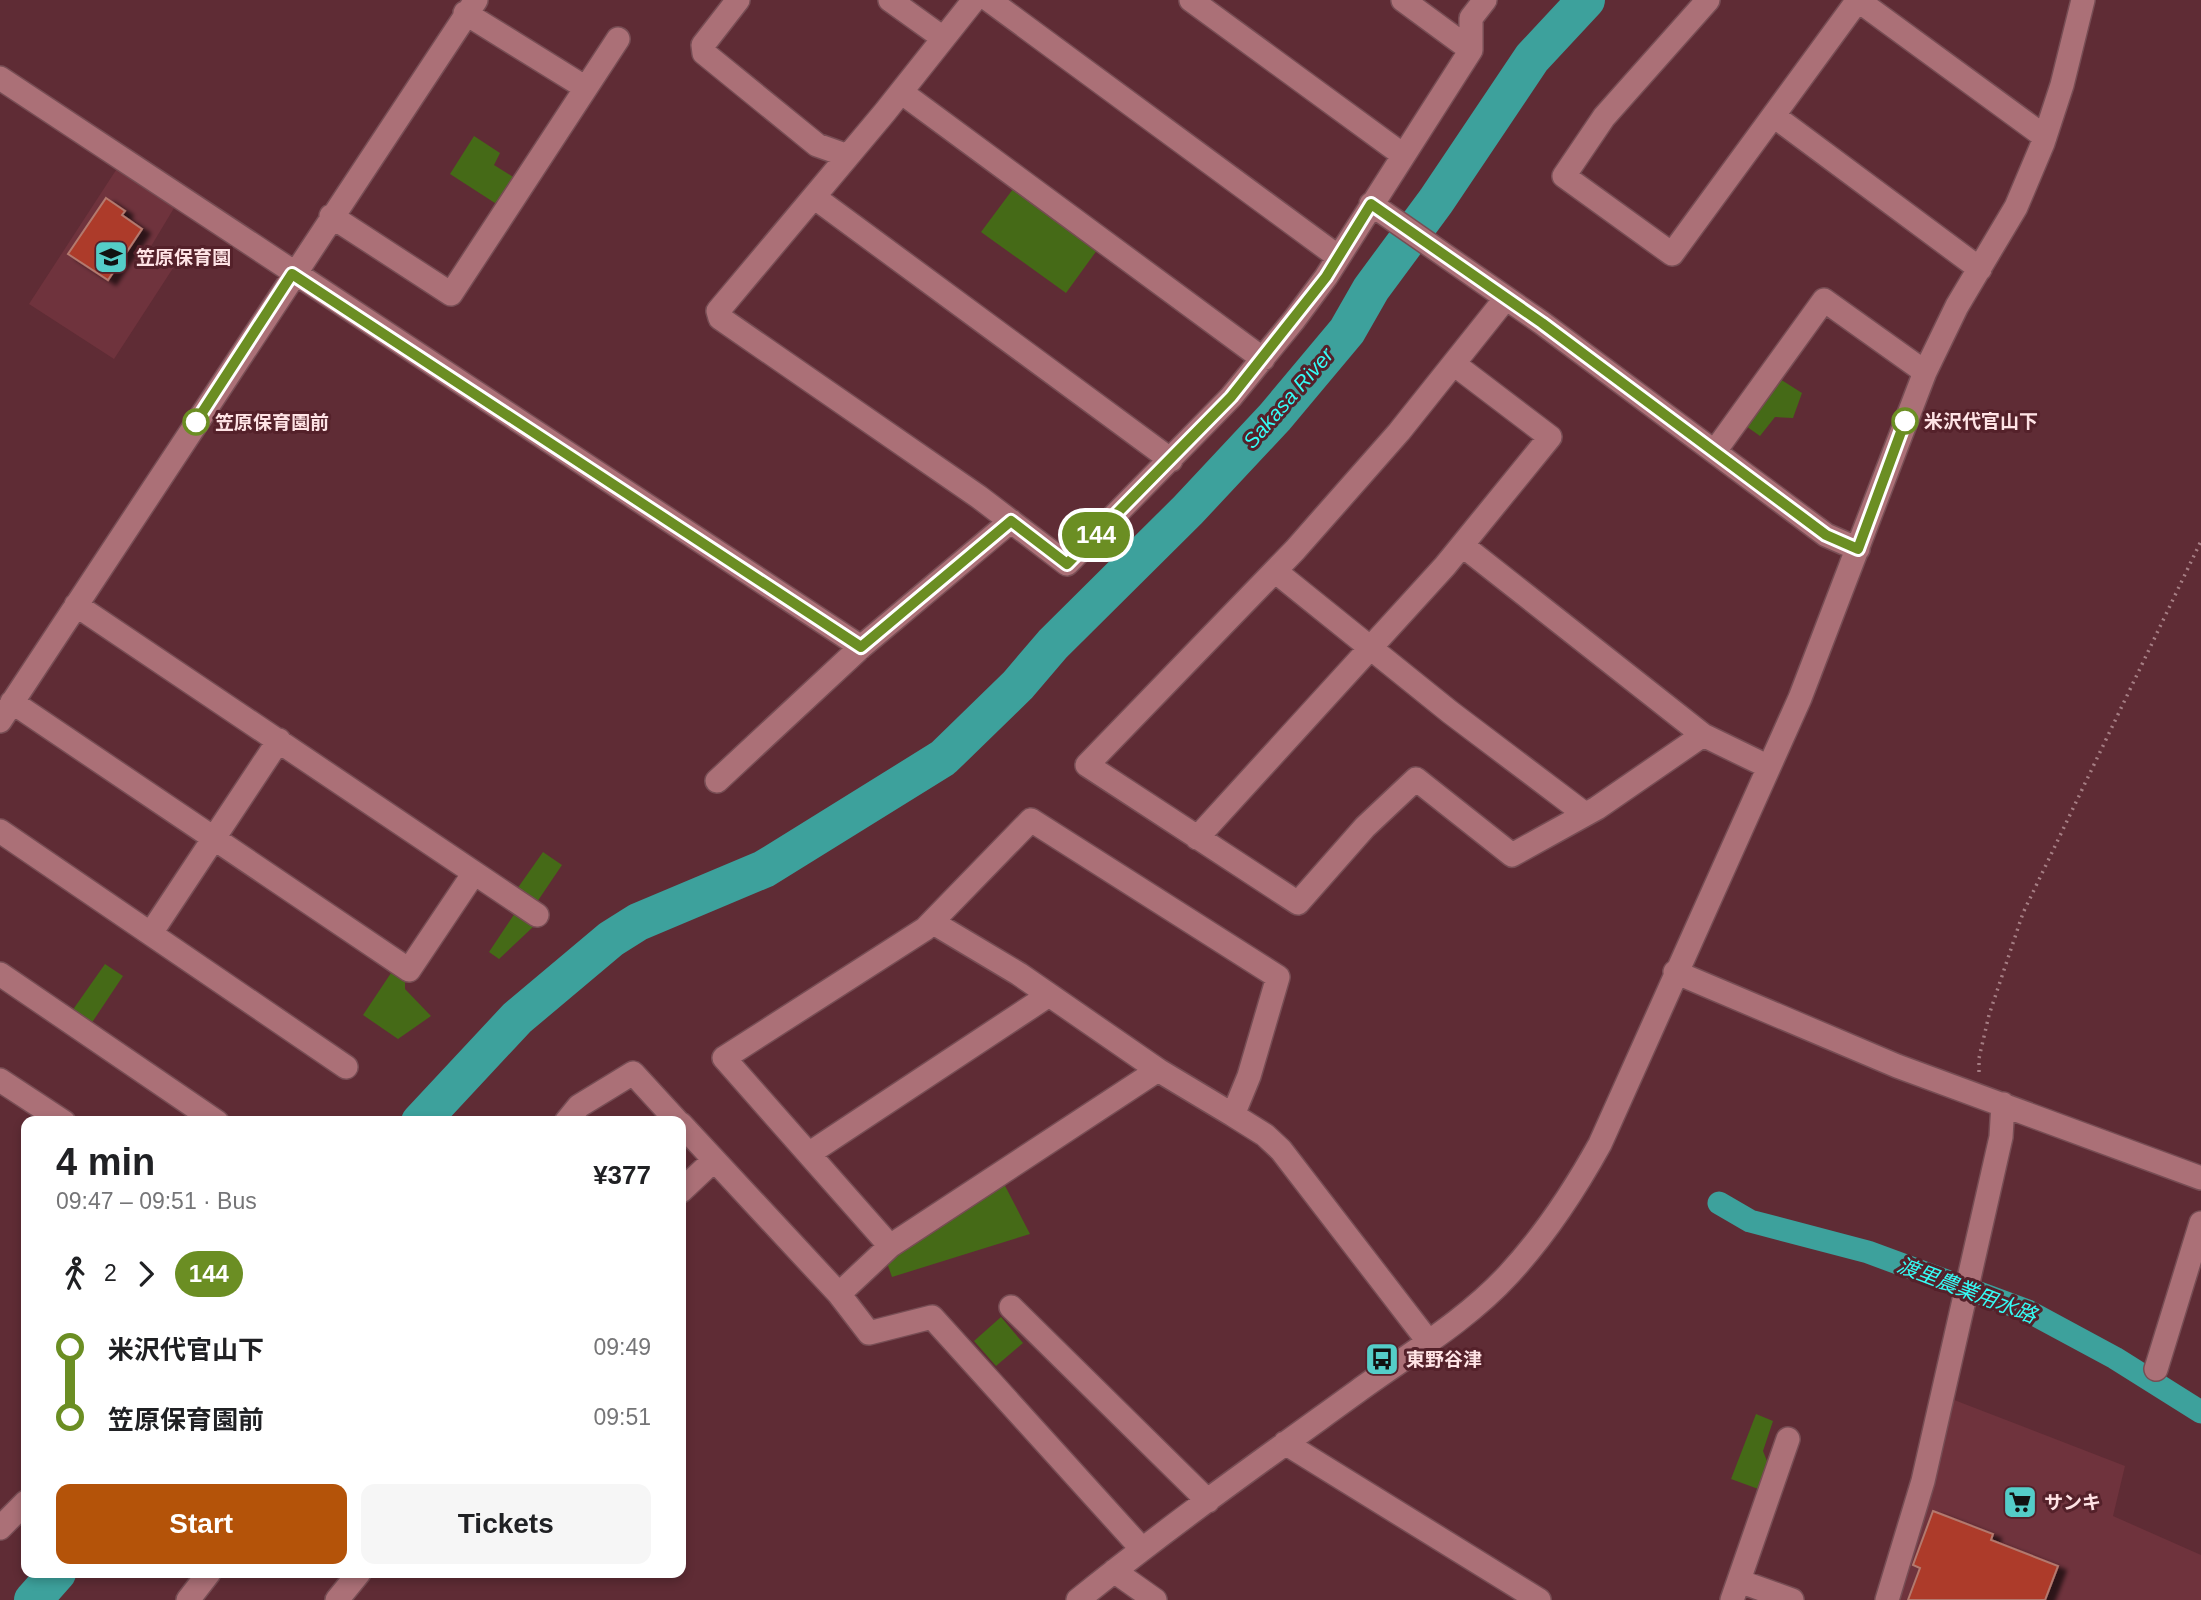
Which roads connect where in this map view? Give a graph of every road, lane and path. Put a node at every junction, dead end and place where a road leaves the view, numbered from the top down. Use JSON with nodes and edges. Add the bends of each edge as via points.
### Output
{"nodes":[{"id":1,"x":738,"y":0,"type":"edge"},
{"id":2,"x":890,"y":0,"type":"edge"},
{"id":3,"x":974,"y":0,"type":"edge"},
{"id":4,"x":989,"y":0,"type":"edge"},
{"id":5,"x":1191,"y":0,"type":"edge"},
{"id":6,"x":1403,"y":0,"type":"edge"},
{"id":7,"x":1485,"y":0,"type":"edge"},
{"id":8,"x":1708,"y":0,"type":"edge"},
{"id":9,"x":2083,"y":0,"type":"edge"},
{"id":10,"x":1859,"y":1,"type":"edge"},
{"id":11,"x":471,"y":7,"type":"edge"},
{"id":12,"x":943,"y":38,"type":"junction"},
{"id":13,"x":618,"y":39,"type":"dead end"},
{"id":14,"x":1471,"y":50,"type":"junction"},
{"id":15,"x":0,"y":78,"type":"edge"},
{"id":16,"x":586,"y":88,"type":"junction"},
{"id":17,"x":901,"y":92,"type":"junction"},
{"id":18,"x":1774,"y":116,"type":"junction"},
{"id":19,"x":2045,"y":136,"type":"junction"},
{"id":20,"x":1403,"y":155,"type":"junction"},
{"id":21,"x":848,"y":156,"type":"junction"},
{"id":22,"x":814,"y":197,"type":"junction"},
{"id":23,"x":1379,"y":210,"type":"junction"},
{"id":24,"x":331,"y":216,"type":"junction"},
{"id":25,"x":1337,"y":256,"type":"junction"},
{"id":26,"x":1980,"y":269,"type":"junction"},
{"id":27,"x":292,"y":274,"type":"junction"},
{"id":28,"x":1506,"y":298,"type":"junction"},
{"id":29,"x":1262,"y":359,"type":"junction"},
{"id":30,"x":1454,"y":364,"type":"junction"},
{"id":31,"x":1925,"y":372,"type":"junction"},
{"id":32,"x":1716,"y":451,"type":"junction"},
{"id":33,"x":1171,"y":460,"type":"junction"},
{"id":34,"x":1011,"y":521,"type":"junction"},
{"id":35,"x":2201,"y":541,"type":"edge"},
{"id":36,"x":1462,"y":545,"type":"junction"},
{"id":37,"x":1858,"y":549,"type":"junction"},
{"id":38,"x":1275,"y":571,"type":"junction"},
{"id":39,"x":76,"y":604,"type":"junction"},
{"id":40,"x":861,"y":647,"type":"junction"},
{"id":41,"x":1371,"y":649,"type":"junction"},
{"id":42,"x":6,"y":712,"type":"edge"},
{"id":43,"x":1703,"y":735,"type":"junction"},
{"id":44,"x":279,"y":740,"type":"junction"},
{"id":45,"x":1769,"y":767,"type":"junction"},
{"id":46,"x":717,"y":781,"type":"dead end"},
{"id":47,"x":1585,"y":814,"type":"junction"},
{"id":48,"x":0,"y":831,"type":"edge"},
{"id":49,"x":213,"y":838,"type":"junction"},
{"id":50,"x":1197,"y":838,"type":"junction"},
{"id":51,"x":474,"y":873,"type":"junction"},
{"id":52,"x":537,"y":915,"type":"dead end"},
{"id":53,"x":932,"y":922,"type":"junction"},
{"id":54,"x":151,"y":933,"type":"junction"},
{"id":55,"x":1675,"y":972,"type":"junction"},
{"id":56,"x":0,"y":974,"type":"edge"},
{"id":57,"x":1049,"y":995,"type":"junction"},
{"id":58,"x":346,"y":1067,"type":"dead end"},
{"id":59,"x":1158,"y":1070,"type":"junction"},
{"id":60,"x":0,"y":1080,"type":"edge"},
{"id":61,"x":1980,"y":1095,"type":"junction"},
{"id":62,"x":2003,"y":1104,"type":"junction"},
{"id":63,"x":1233,"y":1115,"type":"junction"},
{"id":64,"x":55,"y":1116,"type":"edge"},
{"id":65,"x":208,"y":1116,"type":"edge"},
{"id":66,"x":571,"y":1116,"type":"edge"},
{"id":67,"x":673,"y":1116,"type":"edge"},
{"id":68,"x":686,"y":1130,"type":"edge"},
{"id":69,"x":810,"y":1153,"type":"junction"},
{"id":70,"x":714,"y":1160,"type":"junction"},
{"id":71,"x":2201,"y":1178,"type":"edge"},
{"id":72,"x":686,"y":1186,"type":"edge"},
{"id":73,"x":2201,"y":1223,"type":"edge"},
{"id":74,"x":890,"y":1246,"type":"junction"},
{"id":75,"x":839,"y":1294,"type":"junction"},
{"id":76,"x":1011,"y":1307,"type":"dead end"},
{"id":77,"x":1428,"y":1341,"type":"junction"},
{"id":78,"x":2156,"y":1369,"type":"dead end"},
{"id":79,"x":1788,"y":1439,"type":"dead end"},
{"id":80,"x":1285,"y":1443,"type":"junction"},
{"id":81,"x":1208,"y":1501,"type":"junction"},
{"id":82,"x":21,"y":1507,"type":"edge"},
{"id":83,"x":0,"y":1528,"type":"edge"},
{"id":84,"x":1142,"y":1549,"type":"junction"},
{"id":85,"x":1114,"y":1571,"type":"junction"},
{"id":86,"x":205,"y":1578,"type":"edge"},
{"id":87,"x":355,"y":1578,"type":"edge"},
{"id":88,"x":1735,"y":1590,"type":"edge"},
{"id":89,"x":1507,"y":1592,"type":"edge"},
{"id":90,"x":188,"y":1600,"type":"edge"},
{"id":91,"x":337,"y":1600,"type":"edge"},
{"id":92,"x":1078,"y":1600,"type":"edge"},
{"id":93,"x":1155,"y":1600,"type":"edge"},
{"id":94,"x":1539,"y":1600,"type":"edge"},
{"id":95,"x":1792,"y":1600,"type":"edge"},
{"id":96,"x":1887,"y":1600,"type":"edge"}],
"edges":[{"from":1,"to":21,"type":"street","via":[[703,45],[704,53],[817,145]]},
{"from":2,"to":12,"type":"street"},
{"from":3,"to":12,"type":"street"},
{"from":4,"to":25,"type":"street"},
{"from":5,"to":20,"type":"street"},
{"from":6,"to":14,"type":"street"},
{"from":7,"to":14,"type":"street","via":[[1471,18]]},
{"from":8,"to":18,"type":"street","via":[[1604,117],[1564,176],[1672,254]]},
{"from":9,"to":19,"type":"street"},
{"from":10,"to":18,"type":"street"},
{"from":10,"to":19,"type":"street"},
{"from":11,"to":16,"type":"street"},
{"from":11,"to":24,"type":"street"},
{"from":12,"to":17,"type":"street"},
{"from":13,"to":16,"type":"street"},
{"from":14,"to":20,"type":"street"},
{"from":15,"to":27,"type":"street"},
{"from":16,"to":24,"type":"street","via":[[451,294]]},
{"from":17,"to":21,"type":"street"},
{"from":17,"to":29,"type":"street"},
{"from":18,"to":26,"type":"street"},
{"from":19,"to":26,"type":"street","via":[[2016,207]]},
{"from":20,"to":23,"type":"street"},
{"from":21,"to":22,"type":"street"},
{"from":22,"to":33,"type":"street"},
{"from":22,"to":34,"type":"street","via":[[718,311],[720,318]]},
{"from":23,"to":25,"type":"street"},
{"from":23,"to":28,"type":"street"},
{"from":24,"to":27,"type":"street"},
{"from":25,"to":29,"type":"street"},
{"from":26,"to":31,"type":"street"},
{"from":27,"to":39,"type":"street"},
{"from":27,"to":40,"type":"street"},
{"from":28,"to":30,"type":"street"},
{"from":28,"to":32,"type":"street"},
{"from":29,"to":33,"type":"street"},
{"from":30,"to":36,"type":"street","via":[[1550,437]]},
{"from":30,"to":38,"type":"street"},
{"from":31,"to":32,"type":"street","via":[[1824,300]]},
{"from":31,"to":37,"type":"street"},
{"from":32,"to":37,"type":"street","via":[[1826,535]]},
{"from":33,"to":34,"type":"street","via":[[1067,564]]},
{"from":34,"to":40,"type":"street"},
{"from":35,"to":61,"type":"path","via":[[2023,913],[1981,1047]]},
{"from":36,"to":41,"type":"street"},
{"from":36,"to":43,"type":"street"},
{"from":37,"to":45,"type":"street"},
{"from":38,"to":41,"type":"street"},
{"from":38,"to":50,"type":"street","via":[[1087,765]]},
{"from":39,"to":42,"type":"street"},
{"from":39,"to":44,"type":"street"},
{"from":40,"to":46,"type":"street"},
{"from":41,"to":47,"type":"street"},
{"from":41,"to":50,"type":"street"},
{"from":42,"to":49,"type":"street"},
{"from":43,"to":45,"type":"street"},
{"from":43,"to":47,"type":"street"},
{"from":44,"to":49,"type":"street"},
{"from":44,"to":51,"type":"street"},
{"from":45,"to":55,"type":"street"},
{"from":47,"to":50,"type":"street","via":[[1513,855],[1416,779],[1365,827],[1298,904]]},
{"from":48,"to":54,"type":"street"},
{"from":49,"to":51,"type":"street","via":[[409,970]]},
{"from":49,"to":54,"type":"street"},
{"from":51,"to":52,"type":"street"},
{"from":53,"to":57,"type":"street"},
{"from":53,"to":63,"type":"street","via":[[1031,820],[1159,899],[1278,977]]},
{"from":53,"to":69,"type":"street","via":[[724,1058]]},
{"from":54,"to":58,"type":"street"},
{"from":55,"to":61,"type":"street","via":[[1897,1066]]},
{"from":55,"to":77,"type":"street","via":[[1600,1144],[1576,1186],[1508,1276]]},
{"from":56,"to":65,"type":"street"},
{"from":57,"to":59,"type":"street"},
{"from":57,"to":69,"type":"street"},
{"from":59,"to":63,"type":"street"},
{"from":59,"to":74,"type":"street"},
{"from":60,"to":64,"type":"street"},
{"from":61,"to":62,"type":"street"},
{"from":62,"to":71,"type":"street"},
{"from":62,"to":96,"type":"street","via":[[2001,1137],[1913,1518]]},
{"from":63,"to":77,"type":"street","via":[[1281,1150]]},
{"from":66,"to":67,"type":"street","via":[[579,1106],[633,1073]]},
{"from":68,"to":70,"type":"street"},
{"from":69,"to":74,"type":"street"},
{"from":70,"to":72,"type":"street"},
{"from":70,"to":75,"type":"street"},
{"from":73,"to":78,"type":"street"},
{"from":74,"to":75,"type":"street"},
{"from":75,"to":84,"type":"street","via":[[869,1333],[932,1317]]},
{"from":76,"to":81,"type":"street"},
{"from":77,"to":80,"type":"street"},
{"from":79,"to":88,"type":"street"},
{"from":80,"to":81,"type":"street"},
{"from":80,"to":89,"type":"street"},
{"from":81,"to":84,"type":"street"},
{"from":82,"to":83,"type":"street"},
{"from":84,"to":85,"type":"street"},
{"from":85,"to":92,"type":"street"},
{"from":85,"to":93,"type":"street"},
{"from":86,"to":90,"type":"street"},
{"from":87,"to":91,"type":"street"},
{"from":88,"to":95,"type":"street"},
{"from":89,"to":94,"type":"street"}]}
